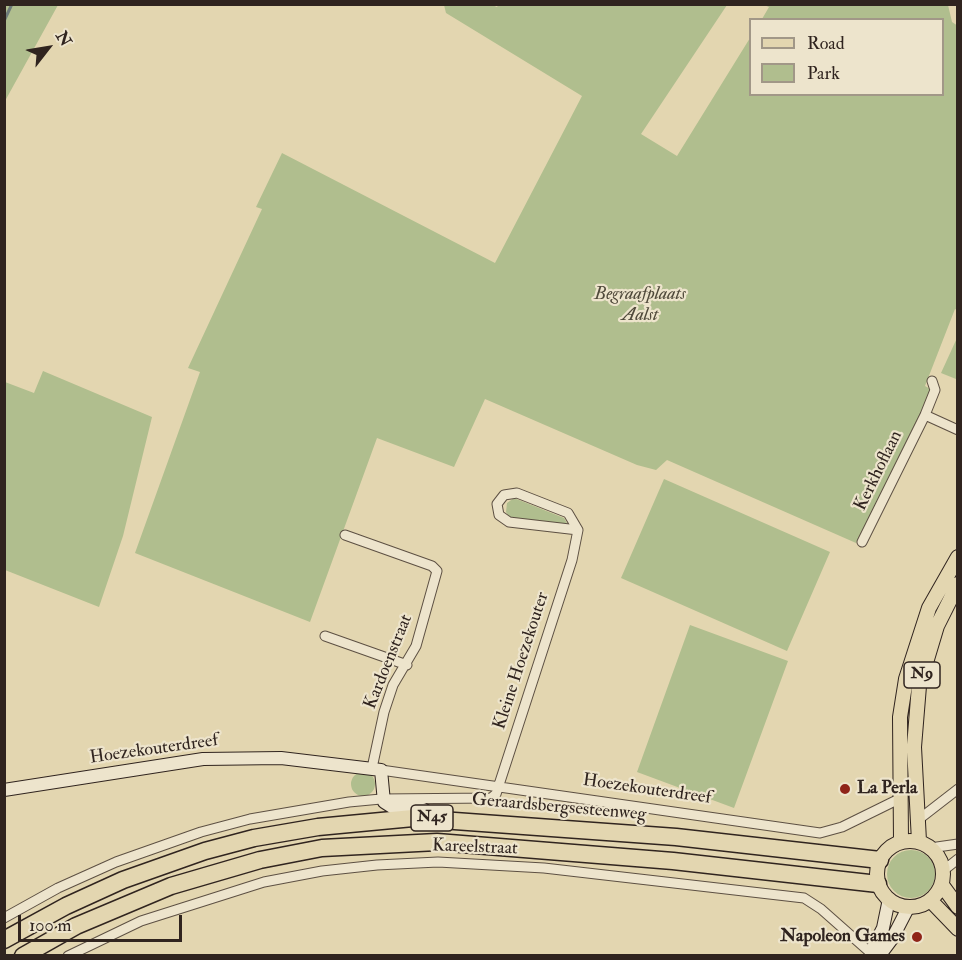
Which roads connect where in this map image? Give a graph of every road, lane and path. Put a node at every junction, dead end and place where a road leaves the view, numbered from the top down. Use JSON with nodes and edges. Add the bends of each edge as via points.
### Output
{"nodes":[{"id":1,"x":932,"y":381,"type":"dead end"},
{"id":2,"x":925,"y":415,"type":"junction"},
{"id":3,"x":957,"y":430,"type":"edge"},
{"id":4,"x":578,"y":531,"type":"junction"},
{"id":5,"x":345,"y":536,"type":"dead end"},
{"id":6,"x":862,"y":542,"type":"dead end"},
{"id":7,"x":957,"y":556,"type":"edge"},
{"id":8,"x":957,"y":584,"type":"edge"},
{"id":9,"x":325,"y":636,"type":"dead end"},
{"id":10,"x":407,"y":665,"type":"junction"},
{"id":11,"x":377,"y":769,"type":"junction"},
{"id":12,"x":498,"y":787,"type":"junction"},
{"id":13,"x":957,"y":789,"type":"edge"},
{"id":14,"x":4,"y":790,"type":"edge"},
{"id":15,"x":381,"y":798,"type":"junction"},
{"id":16,"x":901,"y":798,"type":"junction"},
{"id":17,"x":438,"y":818,"type":"junction"},
{"id":18,"x":918,"y":820,"type":"junction"},
{"id":19,"x":901,"y":842,"type":"junction"},
{"id":20,"x":957,"y":844,"type":"edge"},
{"id":21,"x":925,"y":845,"type":"junction"},
{"id":22,"x":957,"y":859,"type":"edge"},
{"id":23,"x":880,"y":860,"type":"junction"},
{"id":24,"x":944,"y":870,"type":"junction"},
{"id":25,"x":878,"y":884,"type":"junction"},
{"id":26,"x":942,"y":885,"type":"junction"},
{"id":27,"x":889,"y":899,"type":"junction"},
{"id":28,"x":931,"y":901,"type":"junction"},
{"id":29,"x":957,"y":907,"type":"edge"},
{"id":30,"x":908,"y":908,"type":"junction"},
{"id":31,"x":4,"y":918,"type":"edge"},
{"id":32,"x":957,"y":929,"type":"edge"},
{"id":33,"x":4,"y":940,"type":"edge"},
{"id":34,"x":873,"y":955,"type":"edge"},
{"id":35,"x":23,"y":956,"type":"edge"},
{"id":36,"x":68,"y":956,"type":"edge"}],
"edges":[{"from":1,"to":2,"type":"street","name":"Kerkhoflaan","via":[[935,390]]},
{"from":2,"to":3,"type":"street"},
{"from":2,"to":6,"type":"street","name":"Kerkhoflaan"},
{"from":4,"to":4,"type":"street","via":[[568,513],[517,494],[504,495],[497,504],[499,514],[509,522]]},
{"from":4,"to":12,"type":"street","name":"Kleine Hoezekouter"},
{"from":5,"to":10,"type":"street","name":"Kardoenstraat","via":[[435,568],[437,576]]},
{"from":7,"to":16,"type":"main road","number":"N9","via":[[929,608],[906,679],[900,717]]},
{"from":8,"to":18,"type":"main road","number":"N9","via":[[937,626],[919,686],[914,747]]},
{"from":9,"to":10,"type":"street"},
{"from":10,"to":11,"type":"street","name":"Kardoenstraat","via":[[393,685]]},
{"from":11,"to":12,"type":"street","name":"Hoezekouterdreef"},
{"from":11,"to":14,"type":"street","name":"Hoezekouterdreef","via":[[281,758],[233,758],[171,763]]},
{"from":11,"to":15,"type":"street"},
{"from":12,"to":15,"type":"street","name":"Kleine Hoezekouter","via":[[491,798]]},
{"from":12,"to":16,"type":"street","name":"Hoezekouterdreef","via":[[820,833],[842,827]]},
{"from":13,"to":18,"type":"street"},
{"from":15,"to":17,"type":"street","via":[[392,808],[423,809]]},
{"from":15,"to":31,"type":"street","via":[[250,819],[156,846],[58,888]]},
{"from":16,"to":19,"type":"main road","number":"N9"},
{"from":17,"to":23,"type":"highway","name":"Geraardsbergsesteenweg","number":"N45","via":[[676,837]]},
{"from":17,"to":33,"type":"highway","name":"Geraardsbergsesteenweg","number":"N45","via":[[318,827],[205,851],[123,880]]},
{"from":18,"to":21,"type":"main road","number":"N9"},
{"from":19,"to":21,"type":"main road"},
{"from":19,"to":23,"type":"main road","via":[[890,846]]},
{"from":20,"to":21,"type":"street"},
{"from":21,"to":24,"type":"main road","via":[[938,856]]},
{"from":22,"to":24,"type":"street"},
{"from":23,"to":25,"type":"main road"},
{"from":24,"to":26,"type":"main road"},
{"from":25,"to":27,"type":"main road"},
{"from":25,"to":35,"type":"highway","number":"N45","via":[[673,861],[437,842],[322,848],[260,860],[171,886],[76,926]]},
{"from":26,"to":28,"type":"main road"},
{"from":26,"to":29,"type":"main road"},
{"from":27,"to":30,"type":"main road"},
{"from":27,"to":34,"type":"street"},
{"from":28,"to":30,"type":"main road"},
{"from":28,"to":32,"type":"main road"},
{"from":30,"to":34,"type":"street","via":[[892,939],[880,955]]},
{"from":34,"to":36,"type":"street","name":"Kareelstraat","via":[[804,898],[566,870],[438,862],[322,871],[264,882],[152,917]]}]}
